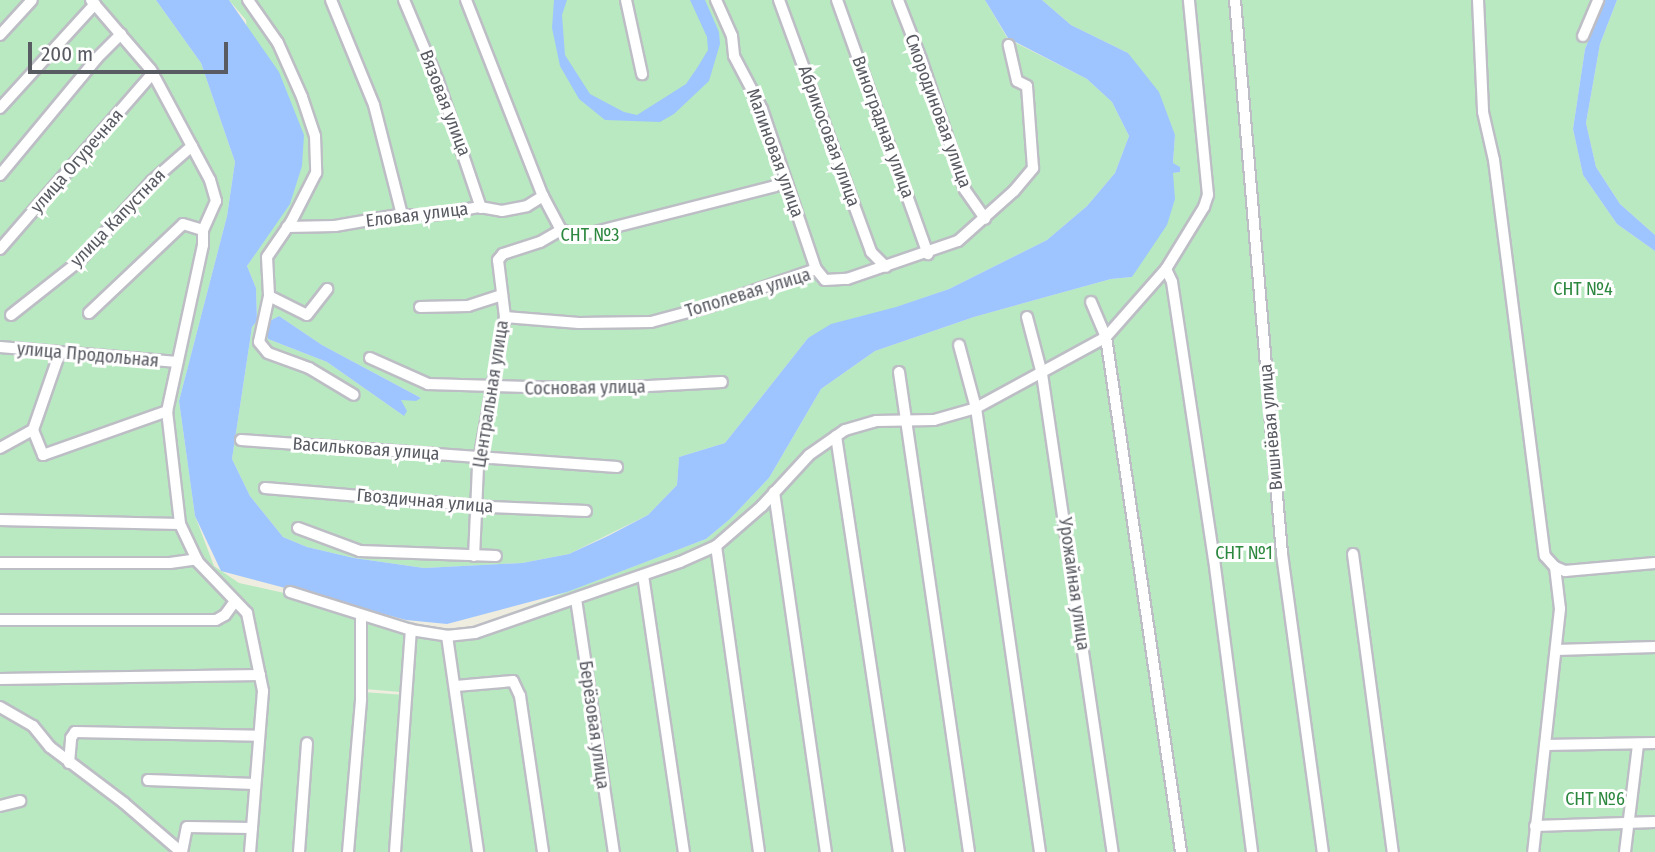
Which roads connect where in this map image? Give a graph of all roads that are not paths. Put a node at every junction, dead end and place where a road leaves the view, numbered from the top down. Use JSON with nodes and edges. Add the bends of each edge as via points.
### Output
{"nodes":[{"id":1,"x":32,"y":0,"type":"edge"},
{"id":2,"x":248,"y":0,"type":"edge"},
{"id":3,"x":331,"y":0,"type":"edge"},
{"id":4,"x":404,"y":0,"type":"edge"},
{"id":5,"x":466,"y":0,"type":"edge"},
{"id":6,"x":626,"y":0,"type":"edge"},
{"id":7,"x":716,"y":0,"type":"edge"},
{"id":8,"x":779,"y":0,"type":"edge"},
{"id":9,"x":837,"y":0,"type":"edge"},
{"id":10,"x":898,"y":0,"type":"edge"},
{"id":11,"x":1189,"y":0,"type":"edge"},
{"id":12,"x":1235,"y":0,"type":"edge"},
{"id":13,"x":1478,"y":0,"type":"edge"},
{"id":14,"x":1598,"y":0,"type":"edge"},
{"id":15,"x":93,"y":2,"type":"edge"},
{"id":16,"x":121,"y":34,"type":"junction"},
{"id":17,"x":0,"y":35,"type":"edge"},
{"id":18,"x":1583,"y":36,"type":"dead end"},
{"id":19,"x":1009,"y":45,"type":"dead end"},
{"id":20,"x":153,"y":73,"type":"junction"},
{"id":21,"x":642,"y":74,"type":"dead end"},
{"id":22,"x":0,"y":108,"type":"edge"},
{"id":23,"x":192,"y":146,"type":"junction"},
{"id":24,"x":0,"y":175,"type":"edge"},
{"id":25,"x":784,"y":181,"type":"junction"},
{"id":26,"x":542,"y":196,"type":"junction"},
{"id":27,"x":481,"y":208,"type":"junction"},
{"id":28,"x":402,"y":215,"type":"junction"},
{"id":29,"x":985,"y":219,"type":"junction"},
{"id":30,"x":287,"y":228,"type":"junction"},
{"id":31,"x":203,"y":230,"type":"junction"},
{"id":32,"x":561,"y":230,"type":"junction"},
{"id":33,"x":0,"y":249,"type":"edge"},
{"id":34,"x":928,"y":254,"type":"junction"},
{"id":35,"x":886,"y":267,"type":"junction"},
{"id":36,"x":816,"y":269,"type":"junction"},
{"id":37,"x":1166,"y":270,"type":"junction"},
{"id":38,"x":327,"y":289,"type":"dead end"},
{"id":39,"x":502,"y":295,"type":"junction"},
{"id":40,"x":270,"y":296,"type":"junction"},
{"id":41,"x":1091,"y":302,"type":"dead end"},
{"id":42,"x":420,"y":307,"type":"dead end"},
{"id":43,"x":89,"y":313,"type":"dead end"},
{"id":44,"x":11,"y":315,"type":"dead end"},
{"id":45,"x":505,"y":317,"type":"junction"},
{"id":46,"x":1027,"y":317,"type":"dead end"},
{"id":47,"x":1106,"y":337,"type":"junction"},
{"id":48,"x":959,"y":345,"type":"dead end"},
{"id":49,"x":0,"y":347,"type":"edge"},
{"id":50,"x":60,"y":352,"type":"junction"},
{"id":51,"x":370,"y":358,"type":"dead end"},
{"id":52,"x":177,"y":362,"type":"junction"},
{"id":53,"x":899,"y":372,"type":"dead end"},
{"id":54,"x":1042,"y":374,"type":"junction"},
{"id":55,"x":722,"y":382,"type":"dead end"},
{"id":56,"x":493,"y":387,"type":"junction"},
{"id":57,"x":354,"y":395,"type":"dead end"},
{"id":58,"x":976,"y":408,"type":"junction"},
{"id":59,"x":167,"y":411,"type":"junction"},
{"id":60,"x":907,"y":420,"type":"junction"},
{"id":61,"x":33,"y":429,"type":"junction"},
{"id":62,"x":836,"y":436,"type":"junction"},
{"id":63,"x":241,"y":440,"type":"dead end"},
{"id":64,"x":0,"y":448,"type":"edge"},
{"id":65,"x":480,"y":457,"type":"junction"},
{"id":66,"x":617,"y":467,"type":"dead end"},
{"id":67,"x":265,"y":488,"type":"dead end"},
{"id":68,"x":774,"y":492,"type":"junction"},
{"id":69,"x":476,"y":506,"type":"junction"},
{"id":70,"x":586,"y":511,"type":"dead end"},
{"id":71,"x":0,"y":520,"type":"edge"},
{"id":72,"x":180,"y":524,"type":"junction"},
{"id":73,"x":298,"y":528,"type":"dead end"},
{"id":74,"x":716,"y":547,"type":"junction"},
{"id":75,"x":1353,"y":554,"type":"dead end"},
{"id":76,"x":474,"y":556,"type":"junction"},
{"id":77,"x":496,"y":556,"type":"dead end"},
{"id":78,"x":197,"y":559,"type":"junction"},
{"id":79,"x":0,"y":563,"type":"edge"},
{"id":80,"x":1655,"y":563,"type":"edge"},
{"id":81,"x":1555,"y":567,"type":"junction"},
{"id":82,"x":643,"y":575,"type":"junction"},
{"id":83,"x":290,"y":592,"type":"dead end"},
{"id":84,"x":576,"y":599,"type":"junction"},
{"id":85,"x":235,"y":601,"type":"junction"},
{"id":86,"x":361,"y":615,"type":"junction"},
{"id":87,"x":0,"y":620,"type":"edge"},
{"id":88,"x":411,"y":630,"type":"junction"},
{"id":89,"x":447,"y":636,"type":"junction"},
{"id":90,"x":1655,"y":647,"type":"edge"},
{"id":91,"x":1556,"y":650,"type":"junction"},
{"id":92,"x":260,"y":675,"type":"junction"},
{"id":93,"x":0,"y":679,"type":"edge"},
{"id":94,"x":456,"y":686,"type":"junction"},
{"id":95,"x":0,"y":708,"type":"edge"},
{"id":96,"x":259,"y":736,"type":"junction"},
{"id":97,"x":307,"y":743,"type":"dead end"},
{"id":98,"x":1655,"y":743,"type":"edge"},
{"id":99,"x":1638,"y":744,"type":"junction"},
{"id":100,"x":1545,"y":745,"type":"junction"},
{"id":101,"x":69,"y":762,"type":"junction"},
{"id":102,"x":148,"y":780,"type":"dead end"},
{"id":103,"x":255,"y":784,"type":"junction"},
{"id":104,"x":20,"y":801,"type":"dead end"},
{"id":105,"x":0,"y":806,"type":"edge"},
{"id":106,"x":1655,"y":822,"type":"edge"},
{"id":107,"x":1629,"y":823,"type":"junction"},
{"id":108,"x":1535,"y":827,"type":"junction"},
{"id":109,"x":252,"y":828,"type":"junction"},
{"id":110,"x":181,"y":852,"type":"edge"},
{"id":111,"x":250,"y":852,"type":"edge"},
{"id":112,"x":299,"y":852,"type":"edge"},
{"id":113,"x":348,"y":852,"type":"edge"},
{"id":114,"x":395,"y":852,"type":"edge"},
{"id":115,"x":478,"y":852,"type":"edge"},
{"id":116,"x":543,"y":852,"type":"edge"},
{"id":117,"x":614,"y":852,"type":"edge"},
{"id":118,"x":684,"y":852,"type":"edge"},
{"id":119,"x":759,"y":852,"type":"edge"},
{"id":120,"x":826,"y":852,"type":"edge"},
{"id":121,"x":899,"y":852,"type":"edge"},
{"id":122,"x":969,"y":852,"type":"edge"},
{"id":123,"x":1040,"y":852,"type":"edge"},
{"id":124,"x":1113,"y":852,"type":"edge"},
{"id":125,"x":1181,"y":852,"type":"edge"},
{"id":126,"x":1252,"y":852,"type":"edge"},
{"id":127,"x":1323,"y":852,"type":"edge"},
{"id":128,"x":1393,"y":852,"type":"edge"},
{"id":129,"x":1533,"y":852,"type":"edge"},
{"id":130,"x":1625,"y":852,"type":"edge"}],
"edges":[{"from":1,"to":17,"type":"street"},
{"from":2,"to":30,"type":"street","via":[[278,43],[314,135],[316,173]]},
{"from":3,"to":28,"type":"street","via":[[374,105]]},
{"from":4,"to":27,"type":"street","name":"Вязовая улица","via":[[438,81]]},
{"from":5,"to":26,"type":"street"},
{"from":6,"to":21,"type":"street"},
{"from":7,"to":25,"type":"street","name":"Малиновая улица","via":[[732,36],[734,56],[762,109]]},
{"from":8,"to":35,"type":"street","name":"Абрикосовая улица","via":[[871,253]]},
{"from":9,"to":34,"type":"street","name":"Виноградная улица"},
{"from":10,"to":29,"type":"street","name":"Смородиновая улица","via":[[965,190]]},
{"from":11,"to":37,"type":"street","via":[[1208,195]]},
{"from":12,"to":127,"type":"street","name":"Вишнёвая улица","via":[[1282,554]]},
{"from":13,"to":81,"type":"street","via":[[1483,112],[1494,160],[1545,556]]},
{"from":14,"to":18,"type":"street"},
{"from":15,"to":16,"type":"street"},
{"from":15,"to":22,"type":"street"},
{"from":16,"to":20,"type":"street"},
{"from":16,"to":24,"type":"street"},
{"from":19,"to":29,"type":"street","name":"Тополевая улица","via":[[1017,81],[1027,86],[1033,168]]},
{"from":20,"to":23,"type":"street"},
{"from":20,"to":33,"type":"street","name":"улица Огуречная"},
{"from":23,"to":31,"type":"street","via":[[216,201]]},
{"from":23,"to":44,"type":"street","name":"улица Капустная","via":[[152,181],[78,262]]},
{"from":25,"to":32,"type":"street","via":[[595,232]]},
{"from":25,"to":36,"type":"street","name":"Малиновая улица","via":[[792,191]]},
{"from":26,"to":27,"type":"street","name":"Еловая улица","via":[[517,209]]},
{"from":26,"to":32,"type":"street"},
{"from":27,"to":28,"type":"street","name":"Еловая улица"},
{"from":28,"to":30,"type":"street","name":"Еловая улица"},
{"from":29,"to":34,"type":"street","name":"Тополевая улица","via":[[958,241]]},
{"from":30,"to":40,"type":"street","via":[[267,257]]},
{"from":31,"to":43,"type":"street","via":[[183,224]]},
{"from":31,"to":52,"type":"street"},
{"from":32,"to":39,"type":"street","name":"Центральная улица","via":[[503,254],[498,260]]},
{"from":34,"to":35,"type":"street","name":"Тополевая улица"},
{"from":35,"to":36,"type":"street","name":"Тополевая улица","via":[[848,279],[825,279]]},
{"from":36,"to":45,"type":"street","name":"Тополевая улица","via":[[651,321],[579,323]]},
{"from":37,"to":47,"type":"street"},
{"from":37,"to":126,"type":"street","via":[[1172,282],[1210,533]]},
{"from":38,"to":40,"type":"street","via":[[307,315]]},
{"from":39,"to":42,"type":"street","via":[[468,306]]},
{"from":39,"to":45,"type":"street","name":"Центральная улица"},
{"from":40,"to":57,"type":"street","via":[[259,334],[268,353],[309,368]]},
{"from":41,"to":47,"type":"street"},
{"from":45,"to":56,"type":"street","name":"Центральная улица"},
{"from":46,"to":54,"type":"street","name":"Урожайная улица"},
{"from":47,"to":54,"type":"street"},
{"from":47,"to":125,"type":"street"},
{"from":48,"to":58,"type":"street"},
{"from":49,"to":50,"type":"street","name":"улица Продольная"},
{"from":50,"to":52,"type":"street","name":"улица Продольная"},
{"from":50,"to":61,"type":"street"},
{"from":51,"to":56,"type":"street","name":"Сосновая улица","via":[[428,384]]},
{"from":52,"to":59,"type":"street"},
{"from":53,"to":60,"type":"street"},
{"from":54,"to":58,"type":"street"},
{"from":54,"to":124,"type":"street","name":"Урожайная улица"},
{"from":55,"to":56,"type":"street","name":"Сосновая улица","via":[[594,389]]},
{"from":56,"to":65,"type":"street","name":"Центральная улица"},
{"from":58,"to":60,"type":"street","via":[[934,419]]},
{"from":58,"to":123,"type":"street"},
{"from":59,"to":61,"type":"street","via":[[43,455]]},
{"from":59,"to":72,"type":"street"},
{"from":60,"to":62,"type":"street","via":[[876,421]]},
{"from":60,"to":122,"type":"street"},
{"from":61,"to":64,"type":"street"},
{"from":62,"to":68,"type":"street","via":[[809,455]]},
{"from":62,"to":121,"type":"street"},
{"from":63,"to":65,"type":"street","name":"Васильковая улица"},
{"from":65,"to":66,"type":"street","name":"Васильковая улица"},
{"from":65,"to":69,"type":"street","name":"Центральная улица"},
{"from":67,"to":69,"type":"street","name":"Гвоздичная улица"},
{"from":68,"to":74,"type":"street"},
{"from":68,"to":120,"type":"street"},
{"from":69,"to":70,"type":"street","name":"Гвоздичная улица"},
{"from":69,"to":76,"type":"street","name":"Центральная улица"},
{"from":71,"to":72,"type":"street"},
{"from":72,"to":78,"type":"street"},
{"from":73,"to":76,"type":"street","via":[[360,551]]},
{"from":74,"to":82,"type":"street"},
{"from":74,"to":119,"type":"street"},
{"from":75,"to":128,"type":"street"},
{"from":76,"to":77,"type":"street"},
{"from":78,"to":79,"type":"street"},
{"from":78,"to":85,"type":"street"},
{"from":80,"to":81,"type":"street","via":[[1565,571]]},
{"from":81,"to":91,"type":"street","via":[[1560,609]]},
{"from":82,"to":84,"type":"street"},
{"from":82,"to":118,"type":"street"},
{"from":83,"to":86,"type":"street"},
{"from":84,"to":89,"type":"street","via":[[475,633]]},
{"from":84,"to":117,"type":"street","name":"Берёзовая улица"},
{"from":85,"to":87,"type":"street","via":[[216,620]]},
{"from":85,"to":92,"type":"street","via":[[247,613]]},
{"from":86,"to":88,"type":"street"},
{"from":86,"to":113,"type":"street","via":[[361,699]]},
{"from":88,"to":89,"type":"street"},
{"from":88,"to":114,"type":"street"},
{"from":89,"to":94,"type":"street"},
{"from":90,"to":91,"type":"street"},
{"from":91,"to":100,"type":"street"},
{"from":92,"to":93,"type":"street"},
{"from":92,"to":96,"type":"street"},
{"from":94,"to":115,"type":"street"},
{"from":94,"to":116,"type":"street","via":[[513,681],[520,696]]},
{"from":95,"to":101,"type":"street","via":[[33,726]]},
{"from":96,"to":101,"type":"street","via":[[75,732]]},
{"from":96,"to":103,"type":"street"},
{"from":97,"to":112,"type":"street"},
{"from":98,"to":99,"type":"street"},
{"from":99,"to":100,"type":"street"},
{"from":99,"to":107,"type":"street"},
{"from":100,"to":108,"type":"street"},
{"from":101,"to":110,"type":"street"},
{"from":102,"to":103,"type":"street"},
{"from":103,"to":109,"type":"street"},
{"from":104,"to":105,"type":"street"},
{"from":106,"to":107,"type":"street"},
{"from":107,"to":108,"type":"street"},
{"from":107,"to":130,"type":"street"},
{"from":108,"to":129,"type":"street"},
{"from":109,"to":110,"type":"street","via":[[187,827]]},
{"from":109,"to":111,"type":"street"}]}
